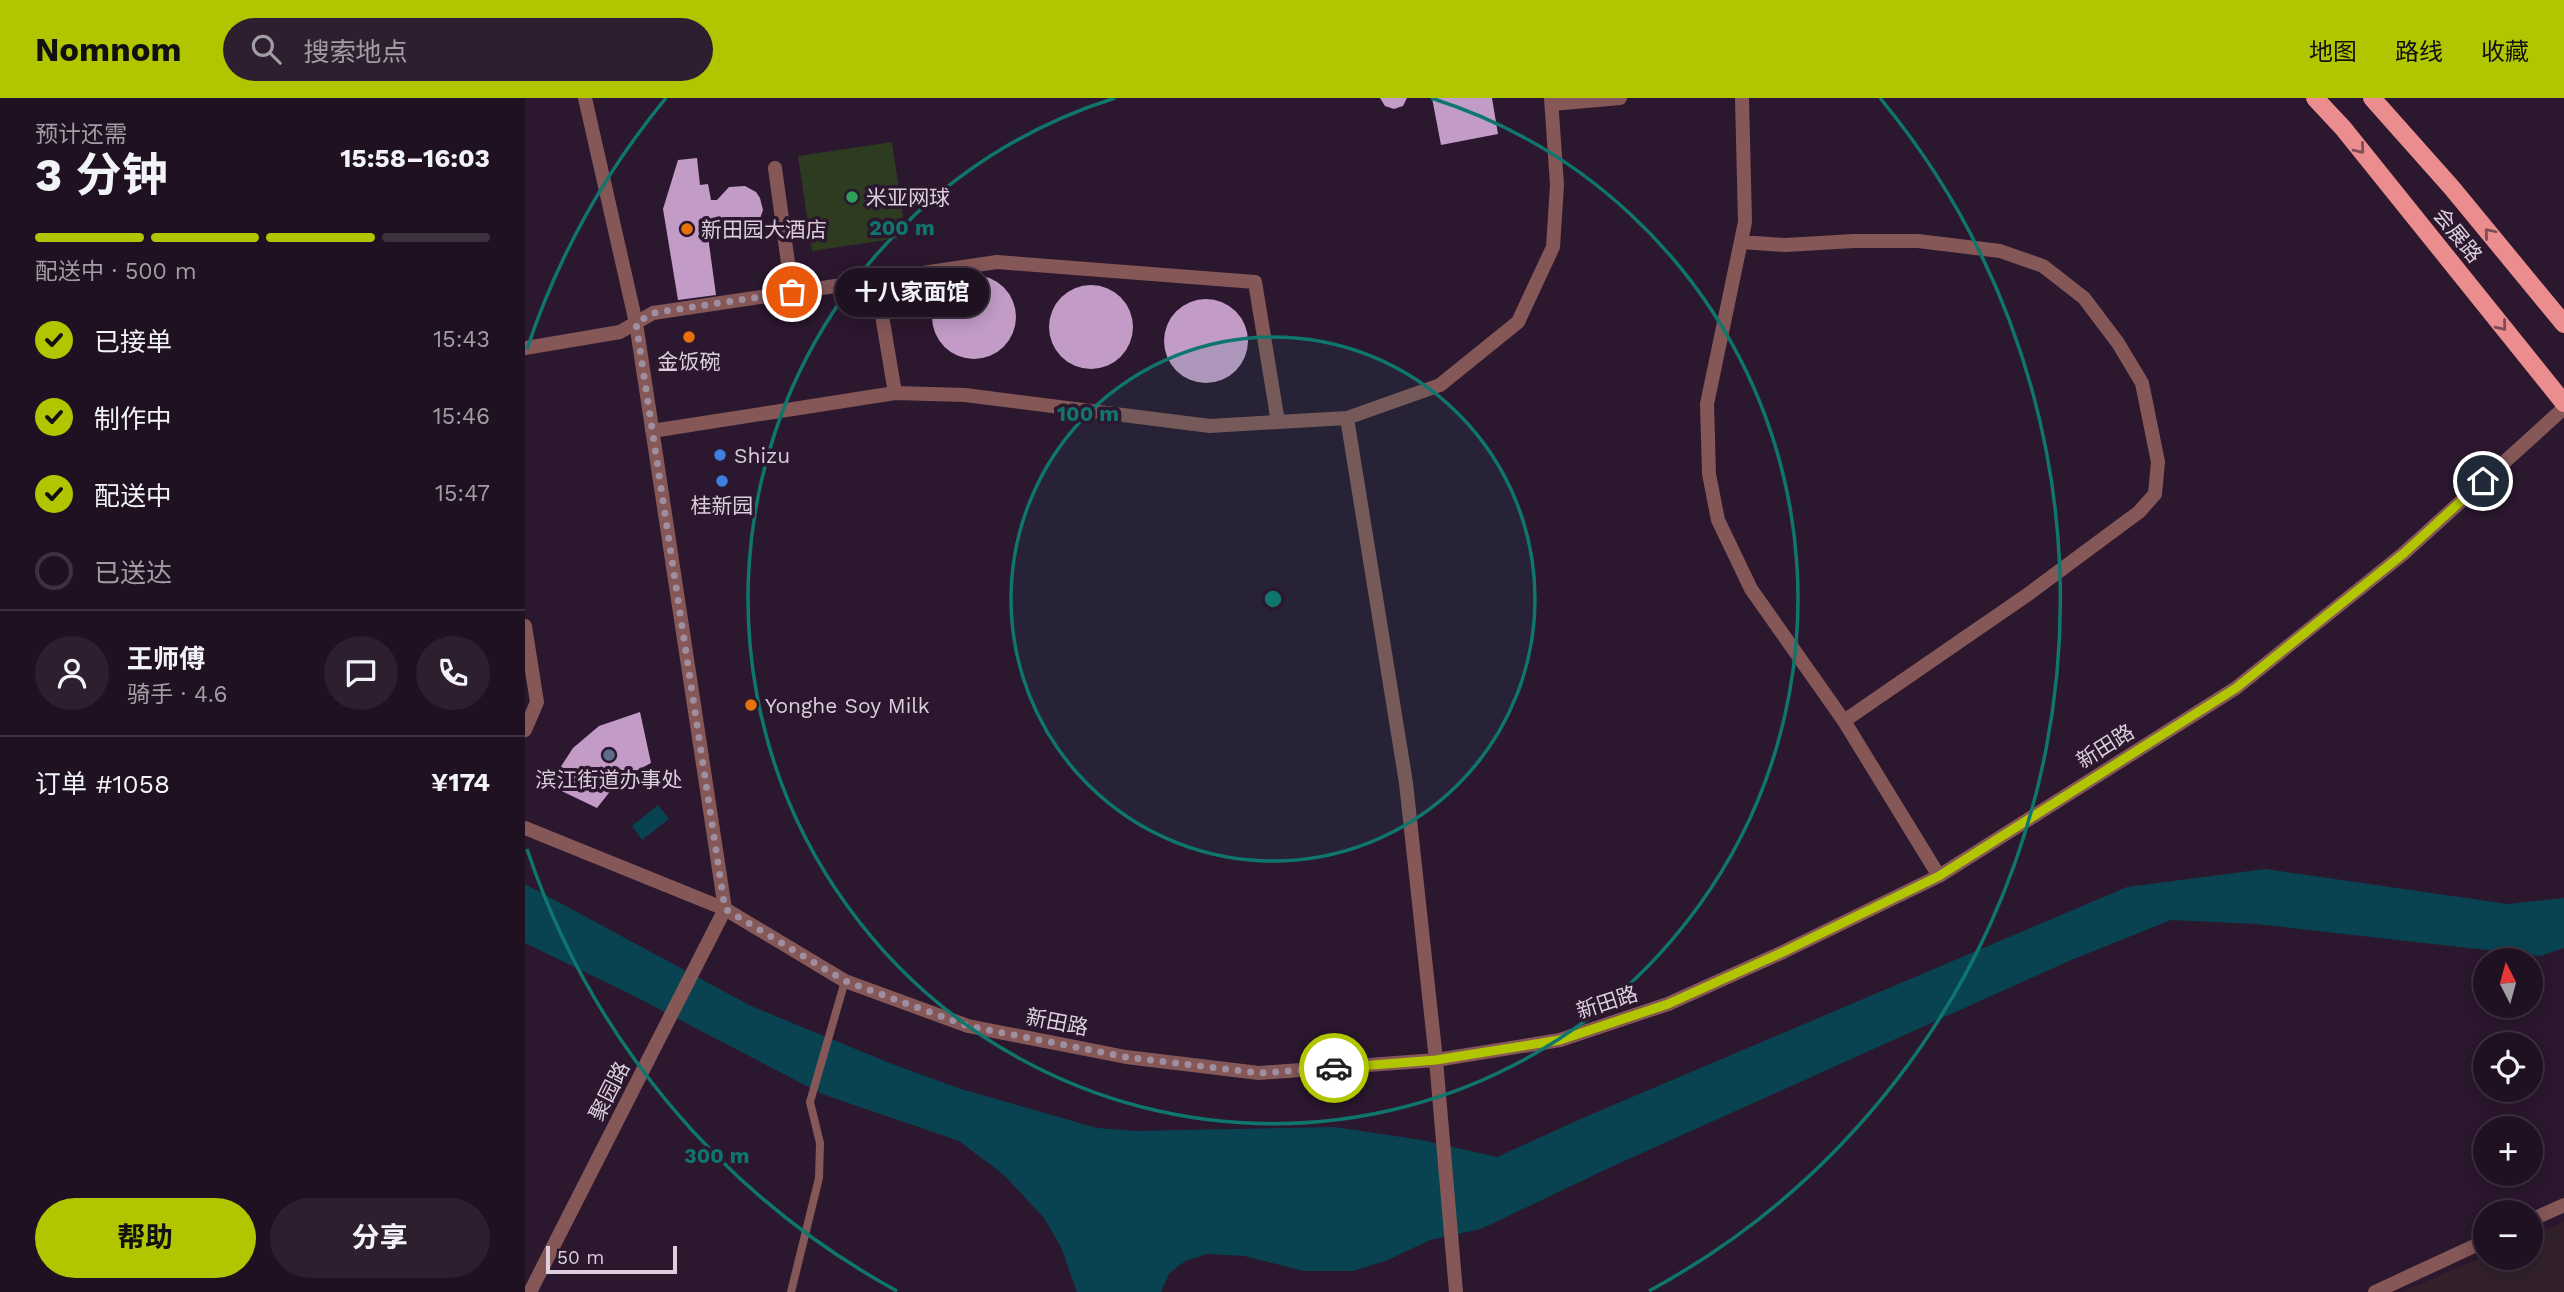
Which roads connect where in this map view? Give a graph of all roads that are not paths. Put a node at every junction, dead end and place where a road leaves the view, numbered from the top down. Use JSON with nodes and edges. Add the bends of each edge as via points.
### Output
{"nodes":[{"id":1,"x":585,"y":98,"type":"edge"},
{"id":2,"x":1620,"y":98,"type":"edge"},
{"id":3,"x":1742,"y":98,"type":"edge"},
{"id":4,"x":2315,"y":98,"type":"edge"},
{"id":5,"x":2372,"y":98,"type":"edge"},
{"id":6,"x":1552,"y":101,"type":"edge"},
{"id":7,"x":775,"y":168,"type":"dead end"},
{"id":8,"x":1741,"y":242,"type":"junction"},
{"id":9,"x":876,"y":280,"type":"junction"},
{"id":10,"x":792,"y":292,"type":"junction"},
{"id":11,"x":636,"y":323,"type":"junction"},
{"id":12,"x":2564,"y":324,"type":"edge"},
{"id":13,"x":525,"y":348,"type":"edge"},
{"id":14,"x":895,"y":393,"type":"junction"},
{"id":15,"x":2564,"y":405,"type":"edge"},
{"id":16,"x":1347,"y":418,"type":"junction"},
{"id":17,"x":1279,"y":422,"type":"junction"},
{"id":18,"x":652,"y":431,"type":"junction"},
{"id":19,"x":525,"y":626,"type":"edge"},
{"id":20,"x":1844,"y":721,"type":"junction"},
{"id":21,"x":525,"y":730,"type":"edge"},
{"id":22,"x":525,"y":828,"type":"edge"},
{"id":23,"x":1939,"y":876,"type":"junction"},
{"id":24,"x":725,"y":909,"type":"junction"},
{"id":25,"x":845,"y":981,"type":"junction"},
{"id":26,"x":1436,"y":1060,"type":"junction"},
{"id":27,"x":2564,"y":1205,"type":"edge"},
{"id":28,"x":2543,"y":1215,"type":"edge"},
{"id":29,"x":2473,"y":1247,"type":"edge"},
{"id":30,"x":530,"y":1292,"type":"edge"},
{"id":31,"x":792,"y":1292,"type":"edge"},
{"id":32,"x":1456,"y":1292,"type":"edge"},
{"id":33,"x":2375,"y":1292,"type":"edge"}],
"edges":[{"from":1,"to":11,"type":"street"},
{"from":2,"to":6,"type":"street"},
{"from":3,"to":8,"type":"street","via":[[1745,222]]},
{"from":4,"to":15,"type":"main road","name":"会展路","one_way":true},
{"from":12,"to":5,"type":"main road","name":"会展路","one_way":true},
{"from":6,"to":16,"type":"street","via":[[1557,185],[1553,247],[1518,322],[1440,385]]},
{"from":7,"to":10,"type":"street"},
{"from":8,"to":20,"type":"street","via":[[1707,404],[1709,474],[1718,520],[1751,589]]},
{"from":8,"to":20,"type":"street","via":[[1918,241],[2000,251],[2043,266],[2084,298],[2119,343],[2142,383],[2158,462],[2155,494],[2139,512],[2027,596]]},
{"from":9,"to":10,"type":"street"},
{"from":9,"to":14,"type":"street"},
{"from":9,"to":17,"type":"street","via":[[997,262],[1255,282]]},
{"from":10,"to":11,"type":"street","via":[[653,313]]},
{"from":11,"to":13,"type":"street","via":[[620,332]]},
{"from":11,"to":18,"type":"street"},
{"from":14,"to":17,"type":"street","via":[[965,395],[1210,426]]},
{"from":14,"to":18,"type":"street"},
{"from":15,"to":23,"type":"street","name":"新田路","via":[[2403,554],[2236,688]]},
{"from":16,"to":17,"type":"street"},
{"from":16,"to":26,"type":"street","via":[[1406,783]]},
{"from":18,"to":24,"type":"street"},
{"from":19,"to":21,"type":"street","via":[[537,702]]},
{"from":20,"to":23,"type":"street"},
{"from":22,"to":24,"type":"street","name":"新田路"},
{"from":23,"to":26,"type":"street","name":"新田路","via":[[1668,1004],[1560,1040]]},
{"from":24,"to":25,"type":"street","name":"新田路"},
{"from":24,"to":30,"type":"street","name":"聚园路"},
{"from":25,"to":26,"type":"street","name":"新田路","via":[[968,1026],[1126,1057],[1259,1073]]},
{"from":25,"to":31,"type":"lane","via":[[810,1102],[821,1159]]},
{"from":26,"to":32,"type":"street"},
{"from":27,"to":28,"type":"street"},
{"from":29,"to":33,"type":"street"}]}
